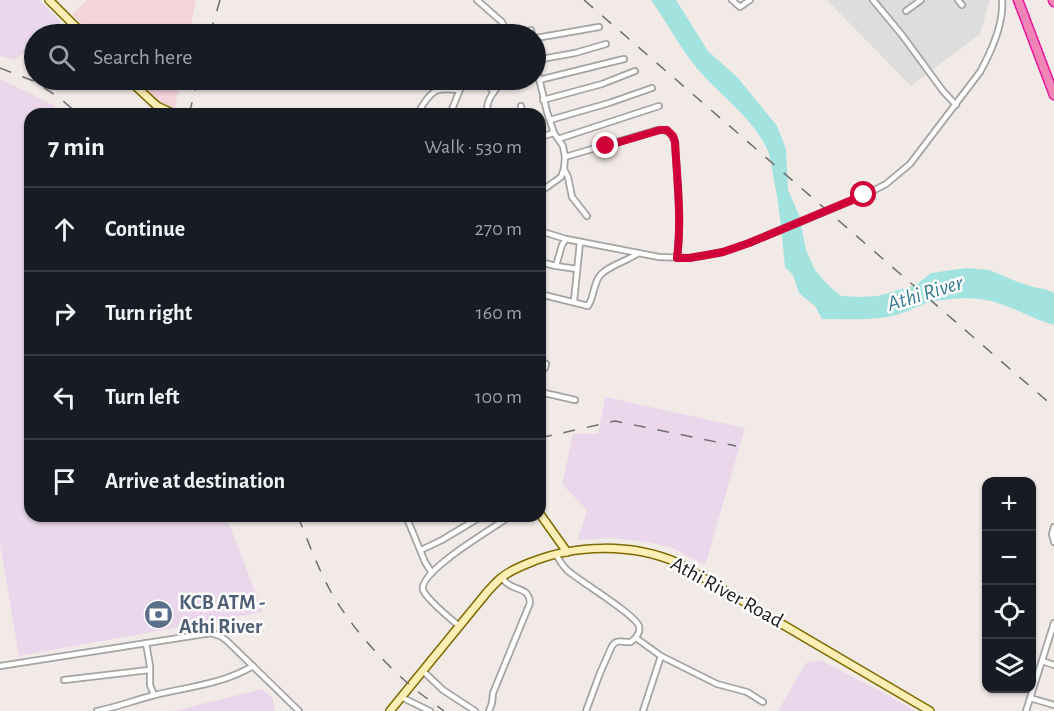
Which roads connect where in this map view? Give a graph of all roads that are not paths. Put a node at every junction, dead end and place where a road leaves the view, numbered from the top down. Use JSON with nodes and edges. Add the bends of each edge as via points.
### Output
{"nodes":[{"id":1,"x":49,"y":0,"type":"edge"},
{"id":2,"x":477,"y":0,"type":"edge"},
{"id":3,"x":732,"y":0,"type":"edge"},
{"id":4,"x":750,"y":0,"type":"edge"},
{"id":5,"x":873,"y":0,"type":"edge"},
{"id":6,"x":921,"y":0,"type":"edge"},
{"id":7,"x":958,"y":0,"type":"edge"},
{"id":8,"x":1002,"y":0,"type":"edge"},
{"id":9,"x":1018,"y":0,"type":"edge"},
{"id":10,"x":1022,"y":0,"type":"edge"},
{"id":11,"x":962,"y":5,"type":"dead end"},
{"id":12,"x":906,"y":11,"type":"dead end"},
{"id":13,"x":1026,"y":23,"type":"junction"},
{"id":14,"x":73,"y":24,"type":"edge"},
{"id":15,"x":503,"y":24,"type":"edge"},
{"id":16,"x":599,"y":27,"type":"dead end"},
{"id":17,"x":546,"y":36,"type":"edge"},
{"id":18,"x":606,"y":44,"type":"dead end"},
{"id":19,"x":546,"y":58,"type":"edge"},
{"id":20,"x":624,"y":59,"type":"dead end"},
{"id":21,"x":635,"y":71,"type":"dead end"},
{"id":22,"x":546,"y":78,"type":"edge"},
{"id":23,"x":652,"y":88,"type":"dead end"},
{"id":24,"x":140,"y":90,"type":"edge"},
{"id":25,"x":439,"y":90,"type":"edge"},
{"id":26,"x":439,"y":90,"type":"edge"},
{"id":27,"x":459,"y":90,"type":"joint"},
{"id":28,"x":541,"y":90,"type":"edge"},
{"id":29,"x":494,"y":92,"type":"edge"},
{"id":30,"x":1054,"y":95,"type":"edge"},
{"id":31,"x":543,"y":100,"type":"junction"},
{"id":32,"x":956,"y":105,"type":"junction"},
{"id":33,"x":659,"y":106,"type":"dead end"},
{"id":34,"x":162,"y":108,"type":"edge"},
{"id":35,"x":421,"y":108,"type":"edge"},
{"id":36,"x":452,"y":108,"type":"edge"},
{"id":37,"x":487,"y":108,"type":"edge"},
{"id":38,"x":546,"y":108,"type":"edge"},
{"id":39,"x":546,"y":109,"type":"edge"},
{"id":40,"x":550,"y":120,"type":"junction"},
{"id":41,"x":554,"y":133,"type":"junction"},
{"id":42,"x":546,"y":135,"type":"edge"},
{"id":43,"x":558,"y":139,"type":"junction"},
{"id":44,"x":565,"y":157,"type":"junction"},
{"id":45,"x":564,"y":169,"type":"junction"},
{"id":46,"x":546,"y":188,"type":"edge"},
{"id":47,"x":587,"y":216,"type":"dead end"},
{"id":48,"x":546,"y":233,"type":"edge"},
{"id":49,"x":566,"y":239,"type":"junction"},
{"id":50,"x":580,"y":242,"type":"junction"},
{"id":51,"x":638,"y":254,"type":"junction"},
{"id":52,"x":677,"y":258,"type":"junction"},
{"id":53,"x":546,"y":264,"type":"edge"},
{"id":54,"x":556,"y":266,"type":"junction"},
{"id":55,"x":577,"y":269,"type":"junction"},
{"id":56,"x":546,"y":295,"type":"edge"},
{"id":57,"x":574,"y":301,"type":"junction"},
{"id":58,"x":546,"y":393,"type":"edge"},
{"id":59,"x":575,"y":400,"type":"dead end"},
{"id":60,"x":409,"y":522,"type":"edge"},
{"id":61,"x":472,"y":522,"type":"edge"},
{"id":62,"x":501,"y":522,"type":"edge"},
{"id":63,"x":546,"y":522,"type":"edge"},
{"id":64,"x":1054,"y":527,"type":"edge"},
{"id":65,"x":1054,"y":542,"type":"edge"},
{"id":66,"x":421,"y":550,"type":"junction"},
{"id":67,"x":567,"y":552,"type":"junction"},
{"id":68,"x":556,"y":554,"type":"junction"},
{"id":69,"x":432,"y":573,"type":"junction"},
{"id":70,"x":501,"y":577,"type":"junction"},
{"id":71,"x":1054,"y":623,"type":"edge"},
{"id":72,"x":459,"y":626,"type":"junction"},
{"id":73,"x":636,"y":638,"type":"junction"},
{"id":74,"x":146,"y":643,"type":"junction"},
{"id":75,"x":662,"y":656,"type":"junction"},
{"id":76,"x":1042,"y":661,"type":"junction"},
{"id":77,"x":1054,"y":665,"type":"edge"},
{"id":78,"x":0,"y":666,"type":"edge"},
{"id":79,"x":253,"y":666,"type":"junction"},
{"id":80,"x":149,"y":670,"type":"junction"},
{"id":81,"x":423,"y":671,"type":"junction"},
{"id":82,"x":64,"y":680,"type":"dead end"},
{"id":83,"x":154,"y":695,"type":"junction"},
{"id":84,"x":401,"y":697,"type":"junction"},
{"id":85,"x":1030,"y":698,"type":"junction"},
{"id":86,"x":763,"y":702,"type":"dead end"},
{"id":87,"x":1054,"y":705,"type":"edge"},
{"id":88,"x":97,"y":711,"type":"edge"},
{"id":89,"x":299,"y":711,"type":"edge"},
{"id":90,"x":390,"y":711,"type":"edge"},
{"id":91,"x":430,"y":711,"type":"edge"},
{"id":92,"x":475,"y":711,"type":"edge"},
{"id":93,"x":489,"y":711,"type":"edge"},
{"id":94,"x":586,"y":711,"type":"edge"},
{"id":95,"x":643,"y":711,"type":"edge"},
{"id":96,"x":930,"y":711,"type":"edge"},
{"id":97,"x":1026,"y":711,"type":"edge"}],
"edges":[{"from":1,"to":14,"type":"main road"},
{"from":2,"to":15,"type":"street"},
{"from":3,"to":4,"type":"street","via":[[740,7]]},
{"from":5,"to":32,"type":"street"},
{"from":6,"to":12,"type":"street"},
{"from":7,"to":11,"type":"street"},
{"from":8,"to":32,"type":"street","via":[[998,28],[986,61]]},
{"from":9,"to":13,"type":"highway"},
{"from":10,"to":13,"type":"highway"},
{"from":13,"to":30,"type":"highway"},
{"from":16,"to":17,"type":"street"},
{"from":18,"to":19,"type":"street"},
{"from":20,"to":22,"type":"street"},
{"from":21,"to":31,"type":"street"},
{"from":23,"to":40,"type":"street"},
{"from":24,"to":34,"type":"main road"},
{"from":25,"to":27,"type":"street"},
{"from":26,"to":35,"type":"street"},
{"from":27,"to":36,"type":"street"},
{"from":28,"to":31,"type":"street"},
{"from":29,"to":37,"type":"street"},
{"from":31,"to":38,"type":"street"},
{"from":32,"to":52,"type":"street","via":[[910,164],[886,184],[749,243],[723,252]]},
{"from":33,"to":43,"type":"street"},
{"from":39,"to":40,"type":"street"},
{"from":40,"to":41,"type":"street"},
{"from":41,"to":42,"type":"street"},
{"from":41,"to":43,"type":"street"},
{"from":43,"to":44,"type":"street"},
{"from":44,"to":45,"type":"street"},
{"from":44,"to":52,"type":"street","via":[[657,130],[670,133],[675,142]]},
{"from":45,"to":46,"type":"street","via":[[558,180]]},
{"from":45,"to":47,"type":"street","via":[[572,197]]},
{"from":48,"to":49,"type":"street"},
{"from":49,"to":50,"type":"street"},
{"from":49,"to":54,"type":"street"},
{"from":50,"to":51,"type":"street"},
{"from":50,"to":55,"type":"street"},
{"from":51,"to":52,"type":"street"},
{"from":51,"to":57,"type":"street","via":[[600,275],[588,306]]},
{"from":53,"to":54,"type":"street"},
{"from":54,"to":55,"type":"street"},
{"from":55,"to":57,"type":"street"},
{"from":56,"to":57,"type":"street"},
{"from":58,"to":59,"type":"street"},
{"from":60,"to":66,"type":"street"},
{"from":61,"to":66,"type":"street"},
{"from":62,"to":69,"type":"street"},
{"from":63,"to":67,"type":"main road"},
{"from":64,"to":65,"type":"street"},
{"from":66,"to":69,"type":"street"},
{"from":67,"to":68,"type":"main road","name":"Athi River Road"},
{"from":67,"to":96,"type":"main road","name":"Athi River Road","via":[[629,550],[678,562]]},
{"from":68,"to":70,"type":"main road","name":"Athi River Road"},
{"from":68,"to":73,"type":"street","via":[[568,571],[637,622]]},
{"from":69,"to":72,"type":"street","via":[[423,590]]},
{"from":70,"to":72,"type":"main road","name":"Athi River Road"},
{"from":70,"to":93,"type":"street","via":[[526,593],[530,603]]},
{"from":71,"to":76,"type":"street"},
{"from":72,"to":81,"type":"main road","name":"Athi River Road"},
{"from":73,"to":75,"type":"street"},
{"from":73,"to":94,"type":"street","via":[[613,643]]},
{"from":74,"to":78,"type":"street"},
{"from":74,"to":79,"type":"street","via":[[216,634]]},
{"from":74,"to":80,"type":"street"},
{"from":75,"to":86,"type":"street"},
{"from":75,"to":95,"type":"street"},
{"from":76,"to":77,"type":"street"},
{"from":76,"to":85,"type":"street"},
{"from":79,"to":83,"type":"street","via":[[204,685]]},
{"from":79,"to":89,"type":"street"},
{"from":80,"to":82,"type":"street"},
{"from":80,"to":83,"type":"street"},
{"from":81,"to":84,"type":"main road","name":"Athi River Road"},
{"from":81,"to":92,"type":"street","via":[[442,690]]},
{"from":83,"to":88,"type":"street"},
{"from":84,"to":90,"type":"main road","name":"Athi River Road"},
{"from":84,"to":91,"type":"street"},
{"from":85,"to":87,"type":"street"},
{"from":85,"to":97,"type":"street"}]}
